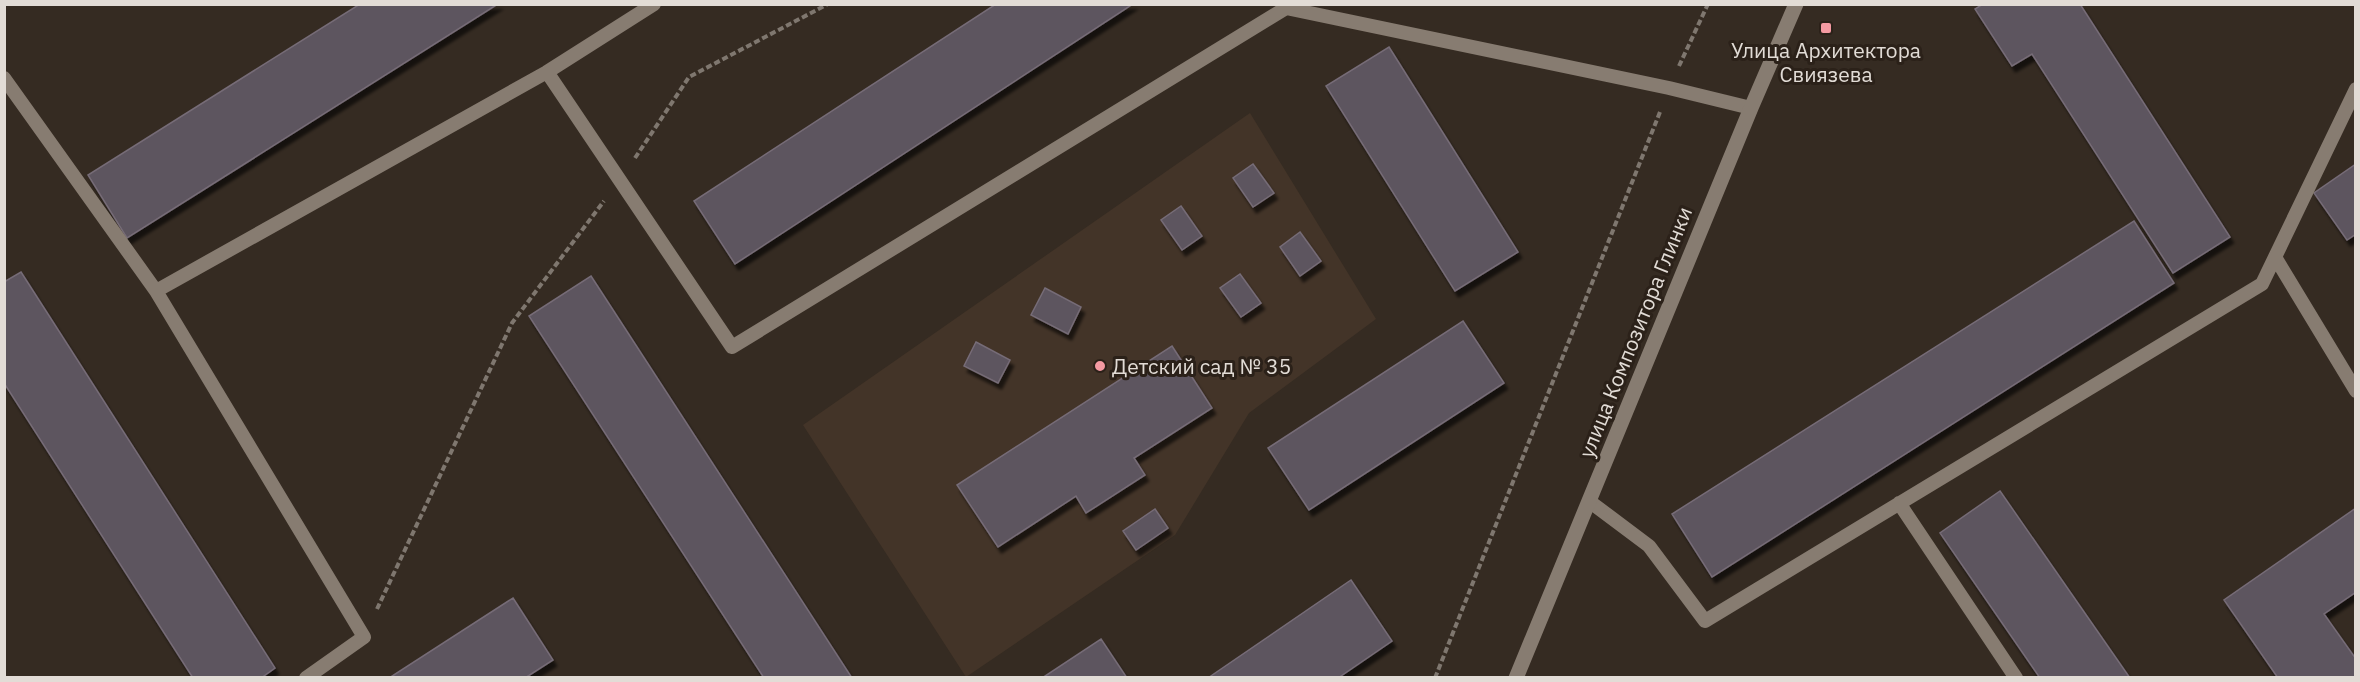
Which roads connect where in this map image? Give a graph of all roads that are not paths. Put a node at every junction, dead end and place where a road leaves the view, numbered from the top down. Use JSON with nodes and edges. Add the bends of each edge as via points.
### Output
{"nodes":[{"id":1,"x":654,"y":4,"type":"edge"},
{"id":2,"x":1796,"y":4,"type":"edge"},
{"id":3,"x":1287,"y":6,"type":"edge"},
{"id":4,"x":547,"y":72,"type":"junction"},
{"id":5,"x":4,"y":78,"type":"edge"},
{"id":6,"x":2355,"y":89,"type":"edge"},
{"id":7,"x":1751,"y":108,"type":"junction"},
{"id":8,"x":2274,"y":257,"type":"junction"},
{"id":9,"x":156,"y":291,"type":"junction"},
{"id":10,"x":2355,"y":391,"type":"edge"},
{"id":11,"x":1589,"y":501,"type":"junction"},
{"id":12,"x":1899,"y":503,"type":"junction"},
{"id":13,"x":306,"y":678,"type":"edge"},
{"id":14,"x":1516,"y":678,"type":"edge"},
{"id":15,"x":2016,"y":678,"type":"edge"}],
"edges":[{"from":1,"to":4,"type":"lane"},
{"from":2,"to":7,"type":"street","name":"улица Композитора Глинки"},
{"from":3,"to":4,"type":"lane","via":[[732,347]]},
{"from":3,"to":7,"type":"lane"},
{"from":4,"to":9,"type":"lane"},
{"from":5,"to":9,"type":"lane"},
{"from":6,"to":8,"type":"lane"},
{"from":7,"to":11,"type":"street","name":"улица Композитора Глинки"},
{"from":8,"to":10,"type":"lane"},
{"from":8,"to":12,"type":"lane","via":[[2262,284]]},
{"from":9,"to":13,"type":"lane","via":[[364,637]]},
{"from":11,"to":12,"type":"lane","via":[[1649,546],[1705,621]]},
{"from":11,"to":14,"type":"street","name":"улица Композитора Глинки"},
{"from":12,"to":15,"type":"lane"}]}
